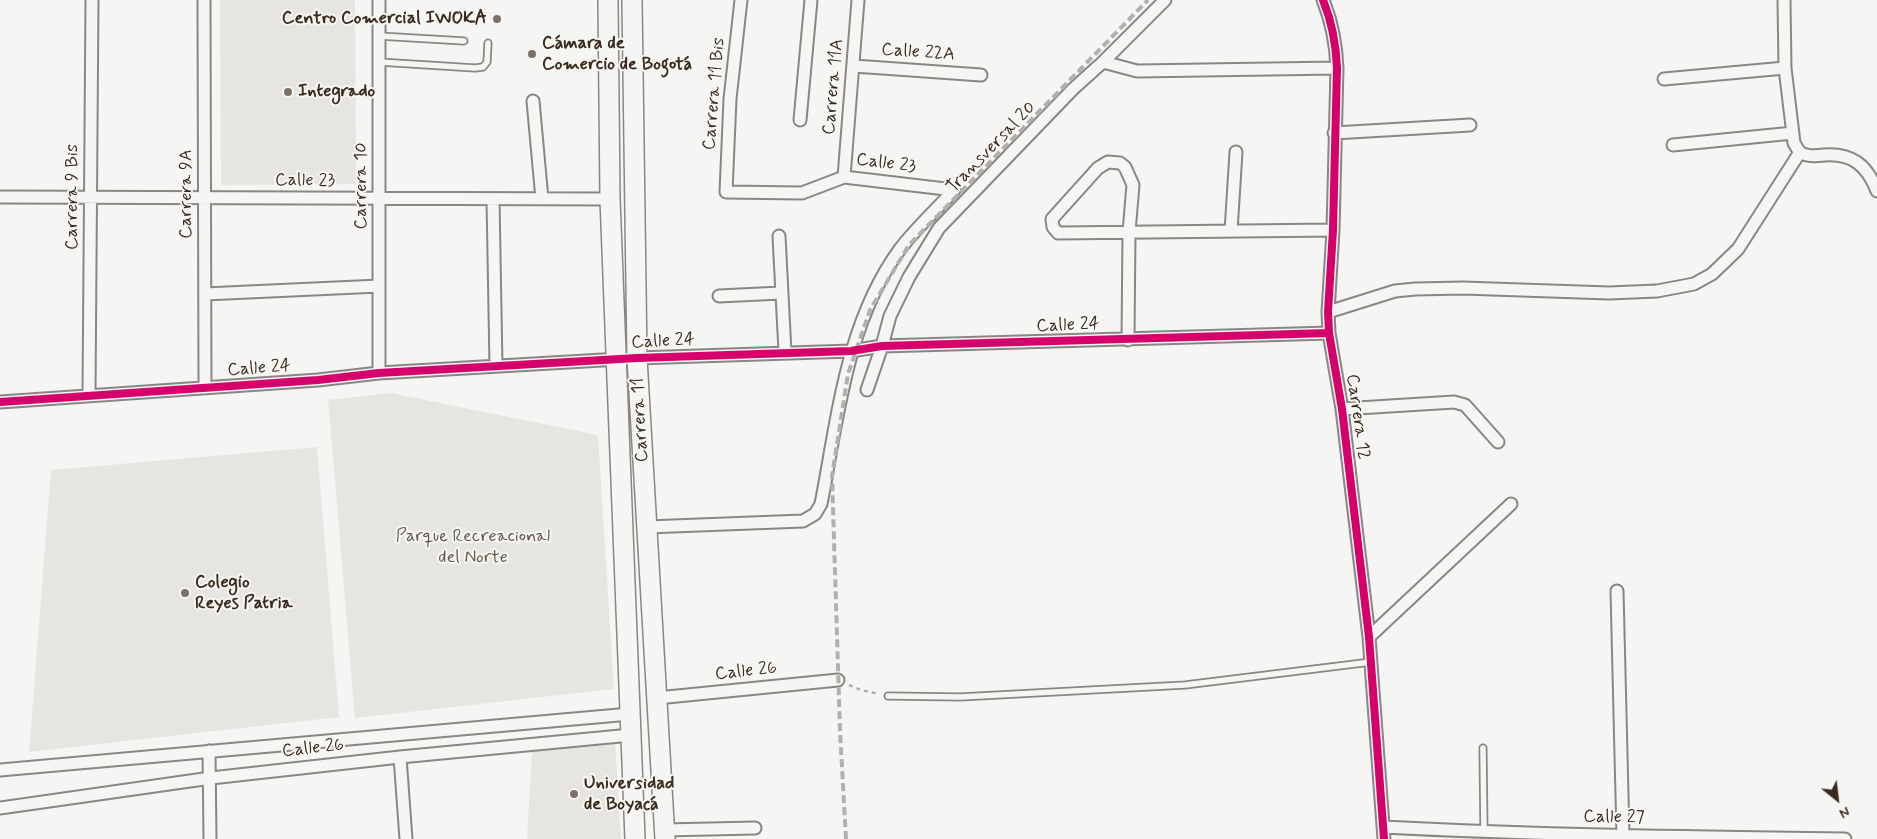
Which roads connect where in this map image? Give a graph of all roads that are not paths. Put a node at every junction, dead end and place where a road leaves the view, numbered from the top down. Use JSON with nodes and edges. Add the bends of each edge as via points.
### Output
{"nodes":[{"id":1,"x":92,"y":0,"type":"edge"},
{"id":2,"x":204,"y":0,"type":"edge"},
{"id":3,"x":379,"y":0,"type":"edge"},
{"id":4,"x":608,"y":0,"type":"edge"},
{"id":5,"x":632,"y":0,"type":"edge"},
{"id":6,"x":741,"y":0,"type":"edge"},
{"id":7,"x":811,"y":0,"type":"edge"},
{"id":8,"x":858,"y":0,"type":"edge"},
{"id":9,"x":1165,"y":0,"type":"edge"},
{"id":10,"x":1324,"y":0,"type":"edge"},
{"id":11,"x":1784,"y":0,"type":"edge"},
{"id":12,"x":379,"y":36,"type":"junction"},
{"id":13,"x":464,"y":41,"type":"dead end"},
{"id":14,"x":488,"y":43,"type":"dead end"},
{"id":15,"x":379,"y":62,"type":"junction"},
{"id":16,"x":1103,"y":62,"type":"junction"},
{"id":17,"x":854,"y":66,"type":"junction"},
{"id":18,"x":1337,"y":68,"type":"junction"},
{"id":19,"x":1785,"y":68,"type":"junction"},
{"id":20,"x":981,"y":75,"type":"dead end"},
{"id":21,"x":1664,"y":79,"type":"dead end"},
{"id":22,"x":533,"y":101,"type":"dead end"},
{"id":23,"x":800,"y":120,"type":"dead end"},
{"id":24,"x":1470,"y":125,"type":"dead end"},
{"id":25,"x":1334,"y":133,"type":"junction"},
{"id":26,"x":1793,"y":133,"type":"junction"},
{"id":27,"x":1673,"y":145,"type":"dead end"},
{"id":28,"x":1236,"y":152,"type":"dead end"},
{"id":29,"x":1800,"y":152,"type":"junction"},
{"id":30,"x":844,"y":177,"type":"junction"},
{"id":31,"x":954,"y":190,"type":"joint"},
{"id":32,"x":1877,"y":191,"type":"edge"},
{"id":33,"x":726,"y":192,"type":"joint"},
{"id":34,"x":0,"y":198,"type":"edge"},
{"id":35,"x":91,"y":198,"type":"junction"},
{"id":36,"x":204,"y":198,"type":"junction"},
{"id":37,"x":379,"y":198,"type":"junction"},
{"id":38,"x":493,"y":199,"type":"junction"},
{"id":39,"x":542,"y":199,"type":"junction"},
{"id":40,"x":610,"y":199,"type":"junction"},
{"id":41,"x":1333,"y":230,"type":"junction"},
{"id":42,"x":1231,"y":231,"type":"junction"},
{"id":43,"x":1129,"y":232,"type":"junction"},
{"id":44,"x":779,"y":236,"type":"dead end"},
{"id":45,"x":379,"y":286,"type":"junction"},
{"id":46,"x":782,"y":293,"type":"junction"},
{"id":47,"x":205,"y":294,"type":"junction"},
{"id":48,"x":720,"y":296,"type":"dead end"},
{"id":49,"x":1328,"y":312,"type":"junction"},
{"id":50,"x":1329,"y":333,"type":"junction"},
{"id":51,"x":1128,"y":340,"type":"junction"},
{"id":52,"x":882,"y":346,"type":"junction"},
{"id":53,"x":851,"y":351,"type":"junction"},
{"id":54,"x":785,"y":352,"type":"junction"},
{"id":55,"x":637,"y":358,"type":"junction"},
{"id":56,"x":617,"y":359,"type":"junction"},
{"id":57,"x":496,"y":366,"type":"junction"},
{"id":58,"x":379,"y":373,"type":"junction"},
{"id":59,"x":205,"y":388,"type":"junction"},
{"id":60,"x":867,"y":390,"type":"dead end"},
{"id":61,"x":89,"y":395,"type":"junction"},
{"id":62,"x":0,"y":402,"type":"edge"},
{"id":63,"x":1342,"y":409,"type":"junction"},
{"id":64,"x":1498,"y":442,"type":"dead end"},
{"id":65,"x":1511,"y":504,"type":"dead end"},
{"id":66,"x":647,"y":527,"type":"junction"},
{"id":67,"x":1617,"y":591,"type":"dead end"},
{"id":68,"x":1369,"y":637,"type":"junction"},
{"id":69,"x":1371,"y":662,"type":"junction"},
{"id":70,"x":838,"y":680,"type":"road end"},
{"id":71,"x":888,"y":696,"type":"road end"},
{"id":72,"x":657,"y":698,"type":"junction"},
{"id":73,"x":630,"y":714,"type":"junction"},
{"id":74,"x":631,"y":735,"type":"junction"},
{"id":75,"x":1483,"y":748,"type":"dead end"},
{"id":76,"x":209,"y":751,"type":"junction"},
{"id":77,"x":400,"y":757,"type":"junction"},
{"id":78,"x":0,"y":770,"type":"edge"},
{"id":79,"x":211,"y":778,"type":"junction"},
{"id":80,"x":0,"y":808,"type":"edge"},
{"id":81,"x":755,"y":828,"type":"dead end"},
{"id":82,"x":1484,"y":832,"type":"junction"},
{"id":83,"x":1384,"y":833,"type":"edge"},
{"id":84,"x":665,"y":835,"type":"edge"},
{"id":85,"x":1622,"y":836,"type":"junction"},
{"id":86,"x":210,"y":839,"type":"edge"},
{"id":87,"x":406,"y":839,"type":"edge"},
{"id":88,"x":635,"y":839,"type":"edge"},
{"id":89,"x":1845,"y":839,"type":"edge"}],
"edges":[{"from":1,"to":35,"type":"street","name":"Carrera 9 Bis"},
{"from":2,"to":36,"type":"street","name":"Carrera 9A"},
{"from":3,"to":12,"type":"street","name":"Carrera 10"},
{"from":4,"to":40,"type":"main road","name":"Carrera 11"},
{"from":5,"to":55,"type":"main road","name":"Carrera 11"},
{"from":6,"to":33,"type":"street","name":"Carrera 11 Bis","via":[[730,99]]},
{"from":7,"to":23,"type":"street"},
{"from":8,"to":17,"type":"street","name":"Carrera 11A"},
{"from":9,"to":16,"type":"street","name":"Transversal 20"},
{"from":10,"to":18,"type":"street","name":"Carrera 12","via":[[1336,48]]},
{"from":11,"to":19,"type":"street"},
{"from":12,"to":13,"type":"lane"},
{"from":12,"to":15,"type":"street","name":"Carrera 10"},
{"from":14,"to":15,"type":"lane","via":[[487,62],[483,67]]},
{"from":15,"to":37,"type":"street","name":"Carrera 10"},
{"from":16,"to":18,"type":"street","via":[[1138,71]]},
{"from":16,"to":52,"type":"street","name":"Transversal 20","via":[[939,228],[890,316]]},
{"from":17,"to":20,"type":"street","name":"Calle 22A"},
{"from":17,"to":30,"type":"street","name":"Carrera 11A"},
{"from":18,"to":25,"type":"street","name":"Carrera 12"},
{"from":19,"to":21,"type":"street"},
{"from":19,"to":26,"type":"street"},
{"from":22,"to":39,"type":"street"},
{"from":24,"to":25,"type":"street"},
{"from":25,"to":41,"type":"street","name":"Carrera 12"},
{"from":26,"to":27,"type":"street"},
{"from":26,"to":29,"type":"street","via":[[1794,143]]},
{"from":28,"to":42,"type":"street"},
{"from":29,"to":32,"type":"street","via":[[1811,156],[1838,154],[1858,161],[1873,180]]},
{"from":29,"to":49,"type":"street","via":[[1738,249],[1712,274],[1694,284],[1657,291],[1618,292],[1415,289],[1396,291]]},
{"from":30,"to":31,"type":"street","name":"Calle 23"},
{"from":30,"to":33,"type":"street","name":"Calle 23","via":[[802,193]]},
{"from":31,"to":53,"type":"street","name":"Transversal 20","via":[[901,248],[878,285]]},
{"from":34,"to":35,"type":"street","name":"Calle 23"},
{"from":35,"to":36,"type":"street","name":"Calle 23"},
{"from":35,"to":61,"type":"street","name":"Carrera 9 Bis"},
{"from":36,"to":37,"type":"street","name":"Calle 23"},
{"from":36,"to":47,"type":"street","name":"Carrera 9A"},
{"from":37,"to":38,"type":"street","name":"Calle 23"},
{"from":37,"to":45,"type":"street","name":"Carrera 10"},
{"from":38,"to":39,"type":"street","name":"Calle 23"},
{"from":38,"to":57,"type":"street"},
{"from":39,"to":40,"type":"street","name":"Calle 23"},
{"from":40,"to":56,"type":"main road","name":"Carrera 11"},
{"from":41,"to":42,"type":"street"},
{"from":41,"to":49,"type":"street","name":"Carrera 12"},
{"from":42,"to":43,"type":"street"},
{"from":43,"to":43,"type":"street","via":[[1133,185],[1120,162],[1108,162],[1098,168],[1052,219],[1058,233]]},
{"from":43,"to":51,"type":"street"},
{"from":44,"to":46,"type":"street"},
{"from":45,"to":47,"type":"street"},
{"from":45,"to":58,"type":"street","name":"Carrera 10"},
{"from":46,"to":48,"type":"street"},
{"from":46,"to":54,"type":"street"},
{"from":47,"to":59,"type":"street","name":"Carrera 9A"},
{"from":49,"to":50,"type":"street","name":"Carrera 12"},
{"from":50,"to":51,"type":"street","name":"Calle 24"},
{"from":50,"to":63,"type":"street","name":"Carrera 12"},
{"from":51,"to":52,"type":"street","name":"Calle 24"},
{"from":52,"to":53,"type":"street","name":"Calle 24"},
{"from":52,"to":60,"type":"street"},
{"from":53,"to":54,"type":"street","name":"Calle 24"},
{"from":53,"to":66,"type":"street","name":"Transversal 20","via":[[821,504],[815,514],[803,521]]},
{"from":54,"to":55,"type":"street","name":"Calle 24"},
{"from":55,"to":56,"type":"street","name":"Calle 24"},
{"from":55,"to":66,"type":"main road","name":"Carrera 11"},
{"from":56,"to":57,"type":"street","name":"Calle 24"},
{"from":56,"to":73,"type":"main road","name":"Carrera 11"},
{"from":57,"to":58,"type":"street","name":"Calle 24"},
{"from":58,"to":59,"type":"street","name":"Calle 24"},
{"from":59,"to":61,"type":"street","name":"Calle 24"},
{"from":61,"to":62,"type":"street","name":"Calle 24"},
{"from":63,"to":64,"type":"street","via":[[1454,402],[1465,405]]},
{"from":63,"to":68,"type":"street","name":"Carrera 12"},
{"from":65,"to":68,"type":"street"},
{"from":66,"to":72,"type":"main road","name":"Carrera 11"},
{"from":67,"to":85,"type":"street"},
{"from":68,"to":69,"type":"street","name":"Carrera 12"},
{"from":69,"to":71,"type":"lane","via":[[1185,685],[960,697]]},
{"from":69,"to":83,"type":"street","name":"Carrera 12"},
{"from":70,"to":72,"type":"street","name":"Calle 26"},
{"from":72,"to":84,"type":"main road","name":"Carrera 11"},
{"from":73,"to":74,"type":"main road","name":"Carrera 11"},
{"from":73,"to":76,"type":"street","name":"Calle 26"},
{"from":74,"to":77,"type":"street","name":"Calle 26"},
{"from":74,"to":88,"type":"main road","name":"Carrera 11"},
{"from":75,"to":82,"type":"lane"},
{"from":76,"to":78,"type":"street","name":"Calle 26"},
{"from":76,"to":79,"type":"street"},
{"from":77,"to":79,"type":"street","name":"Calle 26"},
{"from":77,"to":87,"type":"street"},
{"from":79,"to":80,"type":"street","name":"Calle 26"},
{"from":79,"to":86,"type":"street"},
{"from":81,"to":84,"type":"street"},
{"from":82,"to":83,"type":"street","name":"Calle 27"},
{"from":82,"to":85,"type":"street","name":"Calle 27"},
{"from":85,"to":89,"type":"street","name":"Calle 27"}]}
